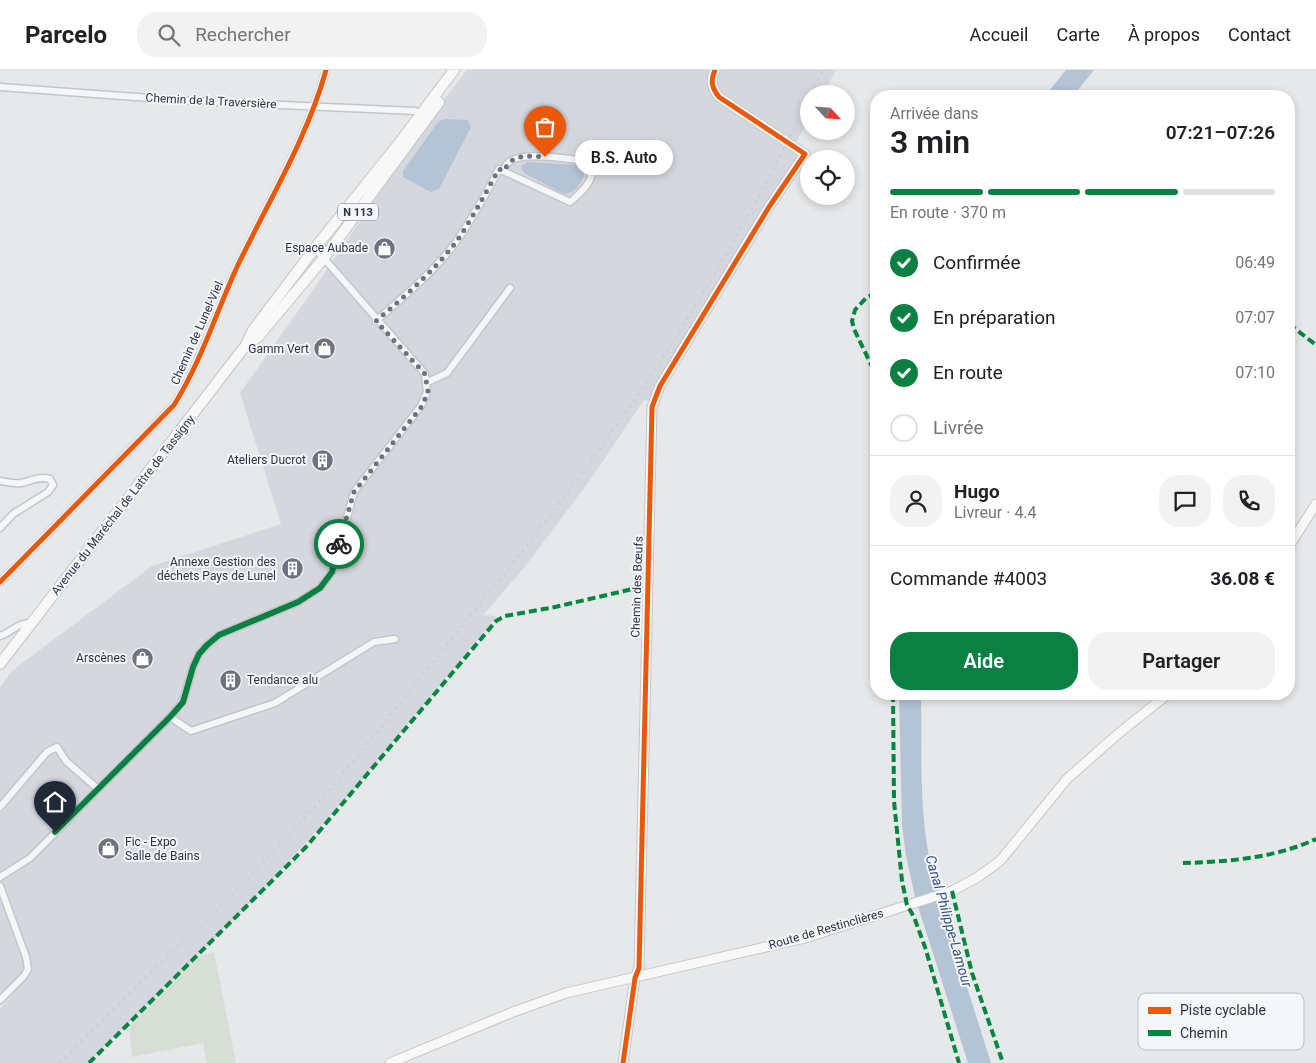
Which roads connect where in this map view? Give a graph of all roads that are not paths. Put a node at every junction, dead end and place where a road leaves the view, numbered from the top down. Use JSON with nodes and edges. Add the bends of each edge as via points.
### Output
{"nodes":[{"id":1,"x":326,"y":70,"type":"edge"},
{"id":2,"x":454,"y":70,"type":"edge"},
{"id":3,"x":461,"y":70,"type":"edge"},
{"id":4,"x":715,"y":70,"type":"edge"},
{"id":5,"x":0,"y":87,"type":"edge"},
{"id":6,"x":314,"y":106,"type":"junction"},
{"id":7,"x":420,"y":115,"type":"junction"},
{"id":8,"x":504,"y":171,"type":"junction"},
{"id":9,"x":315,"y":248,"type":"junction"},
{"id":10,"x":324,"y":258,"type":"junction"},
{"id":11,"x":510,"y":288,"type":"dead end"},
{"id":12,"x":376,"y":321,"type":"junction"},
{"id":13,"x":246,"y":345,"type":"junction"},
{"id":14,"x":426,"y":383,"type":"junction"},
{"id":15,"x":0,"y":481,"type":"edge"},
{"id":16,"x":1316,"y":504,"type":"edge"},
{"id":17,"x":0,"y":528,"type":"edge"},
{"id":18,"x":1295,"y":537,"type":"edge"},
{"id":19,"x":0,"y":582,"type":"edge"},
{"id":20,"x":31,"y":623,"type":"junction"},
{"id":21,"x":0,"y":636,"type":"edge"},
{"id":22,"x":395,"y":639,"type":"dead end"},
{"id":23,"x":0,"y":664,"type":"edge"},
{"id":24,"x":1160,"y":700,"type":"edge"},
{"id":25,"x":170,"y":717,"type":"junction"},
{"id":26,"x":98,"y":790,"type":"junction"},
{"id":27,"x":0,"y":807,"type":"edge"},
{"id":28,"x":0,"y":877,"type":"edge"},
{"id":29,"x":0,"y":886,"type":"edge"},
{"id":30,"x":635,"y":978,"type":"junction"},
{"id":31,"x":0,"y":1000,"type":"edge"},
{"id":32,"x":390,"y":1063,"type":"edge"},
{"id":33,"x":622,"y":1063,"type":"edge"}],
"edges":[{"from":1,"to":6,"type":"street","name":"Chemin de Lunel-Viel"},
{"from":2,"to":7,"type":"main road","name":"Avenue du Maréchal de Lattre de Tassigny","number":"N 113"},
{"from":3,"to":10,"type":"main road","name":"Avenue du Maréchal de Lattre de Tassigny","number":"N 113"},
{"from":4,"to":30,"type":"street","name":"Chemin des Bœufs","via":[[712,89],[719,97],[805,154],[660,386],[652,407],[639,968]]},
{"from":5,"to":6,"type":"street","name":"Chemin de la Traversière"},
{"from":6,"to":7,"type":"street","name":"Chemin de la Traversière","via":[[415,111]]},
{"from":6,"to":19,"type":"street","name":"Chemin de Lunel-Viel","via":[[225,294],[198,360],[174,405]]},
{"from":7,"to":9,"type":"main road","name":"Avenue du Maréchal de Lattre de Tassigny","number":"N 113"},
{"from":8,"to":8,"type":"street","via":[[570,202],[591,179],[593,170],[590,163],[581,160],[527,156],[507,163]]},
{"from":8,"to":12,"type":"street","via":[[499,169],[455,243],[416,286]]},
{"from":9,"to":10,"type":"street"},
{"from":9,"to":13,"type":"main road","name":"Avenue du Maréchal de Lattre de Tassigny","number":"N 113","via":[[253,330]]},
{"from":10,"to":12,"type":"street"},
{"from":10,"to":13,"type":"main road","name":"Avenue du Maréchal de Lattre de Tassigny","number":"N 113","via":[[258,337]]},
{"from":11,"to":14,"type":"street","via":[[447,373]]},
{"from":12,"to":14,"type":"street","via":[[425,374]]},
{"from":13,"to":20,"type":"main road","name":"Avenue du Maréchal de Lattre de Tassigny","number":"N 113"},
{"from":14,"to":25,"type":"street","via":[[428,392],[422,406],[354,492],[332,572],[320,588],[298,602],[219,635],[207,645],[193,667],[183,702]]},
{"from":15,"to":17,"type":"street","via":[[19,483],[50,478],[53,485],[48,492],[13,514]]},
{"from":16,"to":18,"type":"street"},
{"from":20,"to":21,"type":"street","via":[[22,623]]},
{"from":20,"to":23,"type":"main road","name":"Avenue du Maréchal de Lattre de Tassigny","number":"N 113"},
{"from":22,"to":25,"type":"street","via":[[374,642],[275,703],[191,731]]},
{"from":24,"to":30,"type":"street","name":"Route de Restinclières","via":[[1067,779],[1000,861],[952,891],[804,938]]},
{"from":25,"to":26,"type":"street"},
{"from":26,"to":27,"type":"street","via":[[66,762],[57,747],[47,752]]},
{"from":26,"to":28,"type":"street","via":[[30,858]]},
{"from":29,"to":31,"type":"street","via":[[28,969]]},
{"from":30,"to":32,"type":"street","name":"Route de Restinclières","via":[[566,993]]},
{"from":30,"to":33,"type":"street","name":"Chemin des Bœufs"}]}
